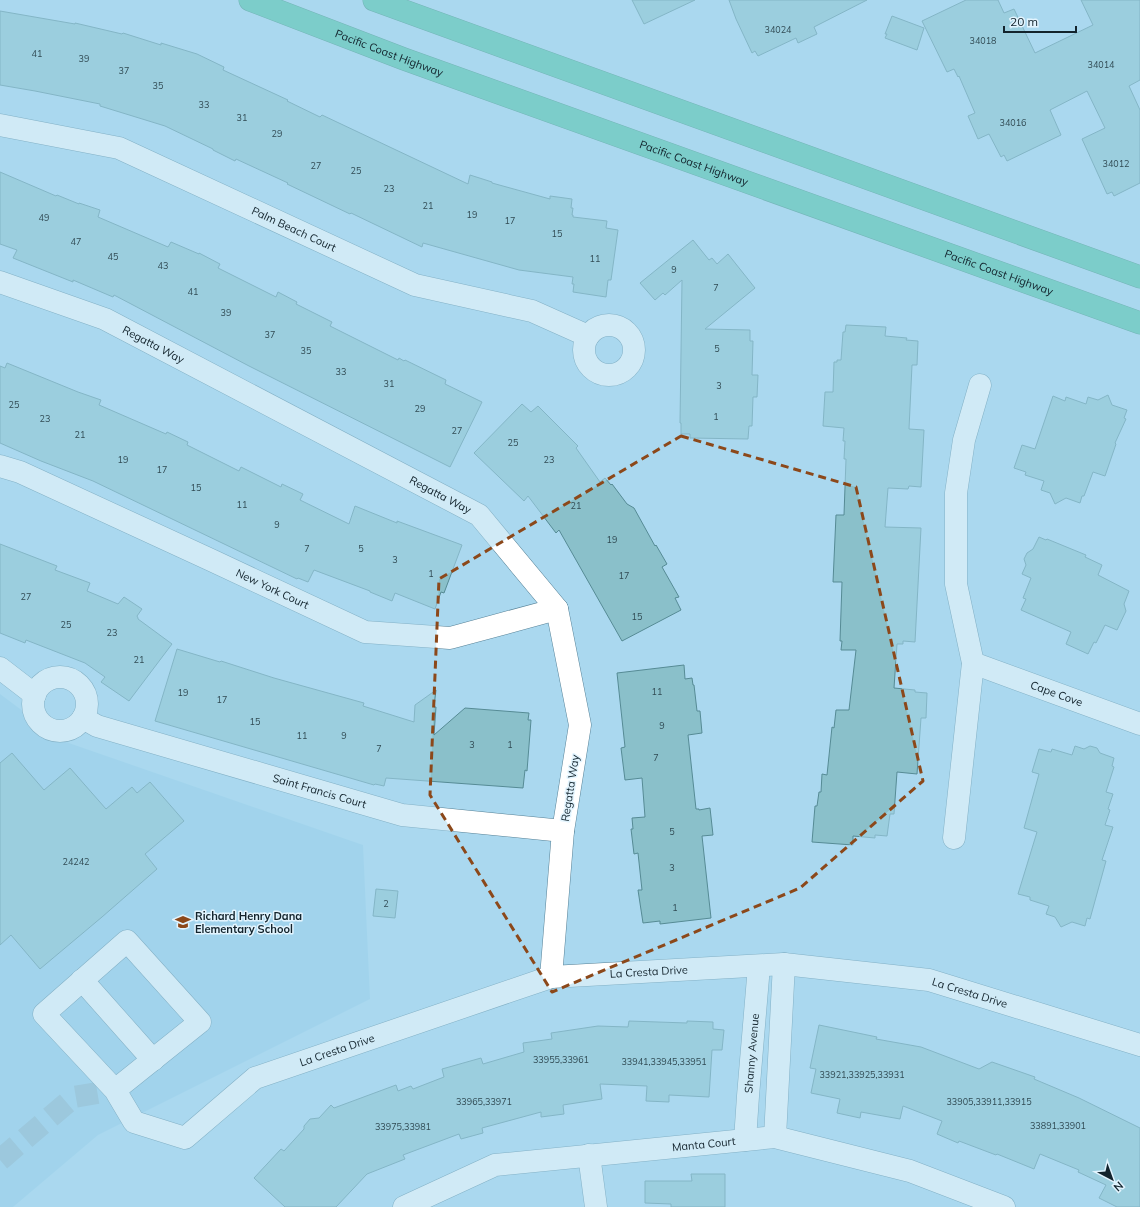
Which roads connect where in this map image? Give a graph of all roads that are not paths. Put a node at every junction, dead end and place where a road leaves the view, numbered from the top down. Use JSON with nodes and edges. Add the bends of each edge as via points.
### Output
{"nodes":[{"id":1,"x":250,"y":0,"type":"edge"},
{"id":2,"x":374,"y":0,"type":"edge"},
{"id":3,"x":0,"y":124,"type":"edge"},
{"id":4,"x":1140,"y":277,"type":"edge"},
{"id":5,"x":0,"y":282,"type":"edge"},
{"id":6,"x":1140,"y":323,"type":"edge"},
{"id":7,"x":588,"y":336,"type":"dead end"},
{"id":8,"x":980,"y":384,"type":"dead end"},
{"id":9,"x":0,"y":466,"type":"edge"},
{"id":10,"x":557,"y":609,"type":"junction"},
{"id":11,"x":973,"y":663,"type":"junction"},
{"id":12,"x":0,"y":668,"type":"edge"},
{"id":13,"x":35,"y":695,"type":"junction"},
{"id":14,"x":83,"y":718,"type":"junction"},
{"id":15,"x":1140,"y":724,"type":"edge"},
{"id":16,"x":563,"y":831,"type":"junction"},
{"id":17,"x":954,"y":838,"type":"dead end"},
{"id":18,"x":784,"y":964,"type":"junction"},
{"id":19,"x":759,"y":966,"type":"junction"},
{"id":20,"x":551,"y":977,"type":"junction"},
{"id":21,"x":82,"y":980,"type":"junction"},
{"id":22,"x":1140,"y":1045,"type":"edge"},
{"id":23,"x":153,"y":1060,"type":"junction"},
{"id":24,"x":115,"y":1090,"type":"junction"},
{"id":25,"x":775,"y":1137,"type":"junction"},
{"id":26,"x":746,"y":1140,"type":"junction"},
{"id":27,"x":589,"y":1155,"type":"junction"},
{"id":28,"x":404,"y":1207,"type":"edge"},
{"id":29,"x":596,"y":1207,"type":"edge"},
{"id":30,"x":1004,"y":1207,"type":"edge"}],
"edges":[{"from":1,"to":6,"type":"highway","name":"Pacific Coast Highway","via":[[404,59]]},
{"from":2,"to":4,"type":"highway"},
{"from":3,"to":7,"type":"street","name":"Palm Beach Court","via":[[119,148],[415,285],[532,311]]},
{"from":5,"to":10,"type":"street","name":"Regatta Way","via":[[105,319],[479,515]]},
{"from":8,"to":11,"type":"street","via":[[964,440],[956,492],[956,584]]},
{"from":9,"to":10,"type":"street","name":"New York Court","via":[[20,472],[365,632],[450,638]]},
{"from":10,"to":16,"type":"street","name":"Regatta Way","via":[[580,725]]},
{"from":11,"to":15,"type":"street","name":"Cape Cove"},
{"from":11,"to":17,"type":"street"},
{"from":12,"to":13,"type":"street"},
{"from":13,"to":14,"type":"street","via":[[33,710],[38,720],[46,727],[66,730]]},
{"from":13,"to":14,"type":"street","via":[[44,682],[54,678],[74,681],[82,688],[86,698]]},
{"from":14,"to":16,"type":"street","name":"Saint Francis Court","via":[[97,726],[402,815]]},
{"from":16,"to":20,"type":"street","name":"Regatta Way"},
{"from":18,"to":19,"type":"street","name":"La Cresta Drive"},
{"from":18,"to":22,"type":"street","name":"La Cresta Drive","via":[[930,980]]},
{"from":18,"to":25,"type":"street"},
{"from":19,"to":20,"type":"street","name":"La Cresta Drive"},
{"from":19,"to":26,"type":"street","name":"Shanny Avenue"},
{"from":20,"to":24,"type":"street","name":"La Cresta Drive","via":[[255,1078],[185,1138],[134,1122]]},
{"from":21,"to":23,"type":"street"},
{"from":21,"to":23,"type":"street","via":[[127,941],[200,1022]]},
{"from":21,"to":24,"type":"street","via":[[44,1014]]},
{"from":23,"to":24,"type":"street"},
{"from":25,"to":26,"type":"street","name":"Manta Court"},
{"from":25,"to":30,"type":"street","name":"Manta Court","via":[[910,1171]]},
{"from":26,"to":27,"type":"street","name":"Manta Court"},
{"from":27,"to":28,"type":"street","name":"Manta Court","via":[[495,1165]]},
{"from":27,"to":29,"type":"street"}]}
